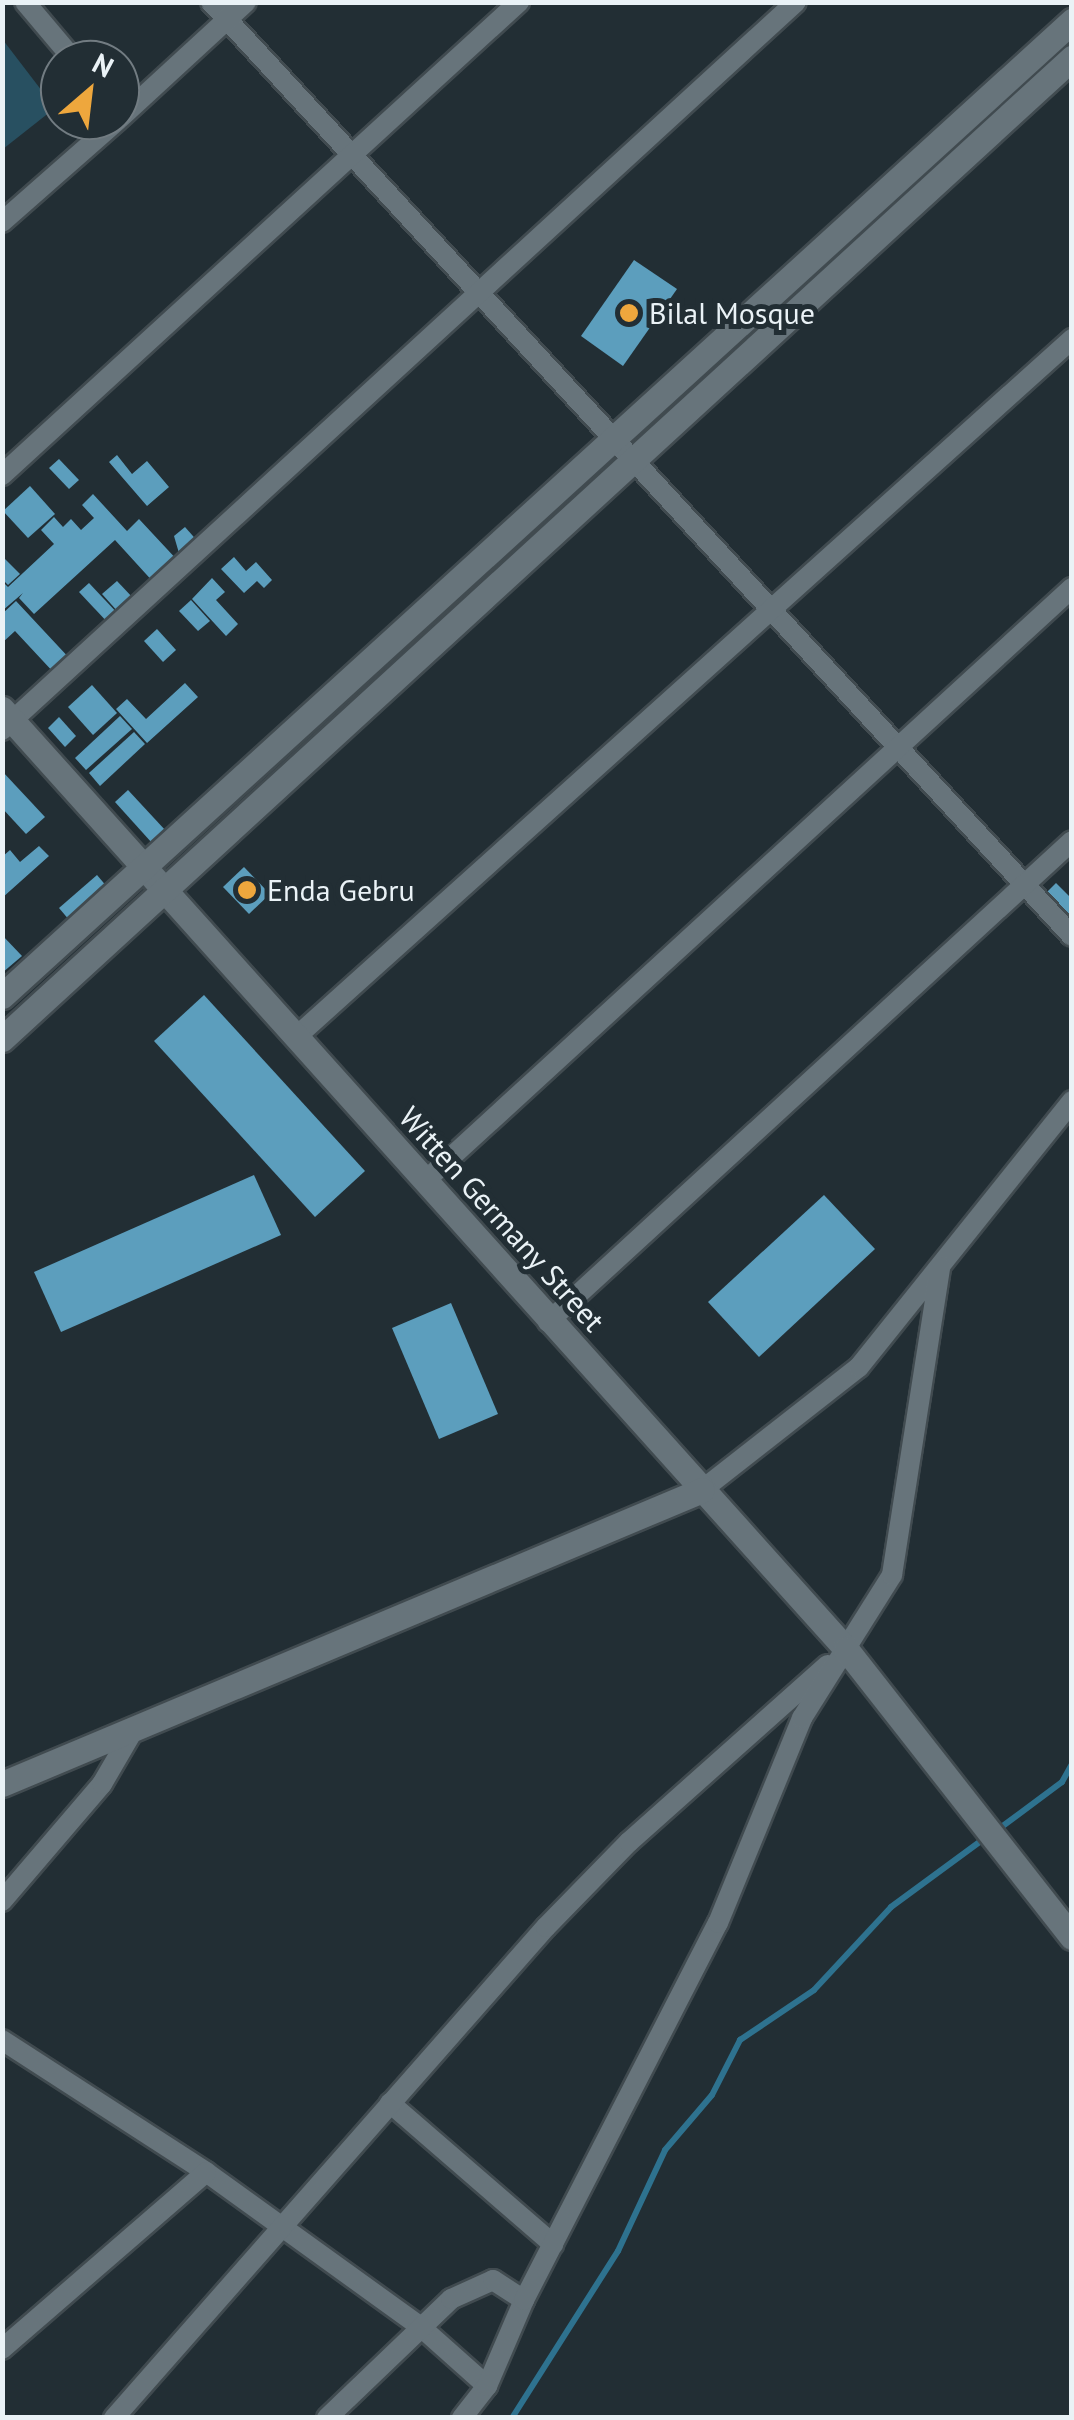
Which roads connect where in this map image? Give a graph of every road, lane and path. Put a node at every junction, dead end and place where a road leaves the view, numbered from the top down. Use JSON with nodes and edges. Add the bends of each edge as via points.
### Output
{"nodes":[{"id":1,"x":25,"y":2,"type":"edge"},
{"id":2,"x":211,"y":2,"type":"edge"},
{"id":3,"x":246,"y":2,"type":"edge"},
{"id":4,"x":519,"y":2,"type":"edge"},
{"id":5,"x":796,"y":2,"type":"edge"},
{"id":6,"x":1060,"y":2,"type":"edge"},
{"id":7,"x":1072,"y":18,"type":"edge"},
{"id":8,"x":227,"y":20,"type":"junction"},
{"id":9,"x":57,"y":40,"type":"edge"},
{"id":10,"x":1072,"y":58,"type":"edge"},
{"id":11,"x":140,"y":99,"type":"edge"},
{"id":12,"x":94,"y":140,"type":"edge"},
{"id":13,"x":352,"y":156,"type":"junction"},
{"id":14,"x":2,"y":222,"type":"edge"},
{"id":15,"x":841,"y":234,"type":"junction"},
{"id":16,"x":859,"y":254,"type":"junction"},
{"id":17,"x":477,"y":292,"type":"junction"},
{"id":18,"x":1072,"y":339,"type":"edge"},
{"id":19,"x":624,"y":452,"type":"junction"},
{"id":20,"x":2,"y":475,"type":"edge"},
{"id":21,"x":1072,"y":588,"type":"edge"},
{"id":22,"x":769,"y":609,"type":"junction"},
{"id":23,"x":6,"y":720,"type":"edge"},
{"id":24,"x":896,"y":748,"type":"junction"},
{"id":25,"x":1072,"y":840,"type":"edge"},
{"id":26,"x":145,"y":867,"type":"junction"},
{"id":27,"x":1023,"y":885,"type":"junction"},
{"id":28,"x":163,"y":892,"type":"junction"},
{"id":29,"x":1072,"y":936,"type":"edge"},
{"id":30,"x":2,"y":996,"type":"edge"},
{"id":31,"x":296,"y":1037,"type":"junction"},
{"id":32,"x":2,"y":1039,"type":"edge"},
{"id":33,"x":1072,"y":1101,"type":"edge"},
{"id":34,"x":425,"y":1182,"type":"junction"},
{"id":35,"x":940,"y":1267,"type":"junction"},
{"id":36,"x":548,"y":1322,"type":"junction"},
{"id":37,"x":702,"y":1490,"type":"junction"},
{"id":38,"x":846,"y":1649,"type":"junction"},
{"id":39,"x":134,"y":1729,"type":"junction"},
{"id":40,"x":2,"y":1784,"type":"edge"},
{"id":41,"x":2,"y":1901,"type":"edge"},
{"id":42,"x":1072,"y":1936,"type":"edge"},
{"id":43,"x":2,"y":2040,"type":"edge"},
{"id":44,"x":390,"y":2103,"type":"junction"},
{"id":45,"x":206,"y":2172,"type":"junction"},
{"id":46,"x":283,"y":2230,"type":"junction"},
{"id":47,"x":553,"y":2244,"type":"junction"},
{"id":48,"x":524,"y":2300,"type":"junction"},
{"id":49,"x":422,"y":2328,"type":"junction"},
{"id":50,"x":2,"y":2349,"type":"edge"},
{"id":51,"x":487,"y":2386,"type":"junction"},
{"id":52,"x":114,"y":2418,"type":"edge"},
{"id":53,"x":327,"y":2418,"type":"edge"},
{"id":54,"x":462,"y":2418,"type":"edge"}],
"edges":[{"from":1,"to":9,"type":"street"},
{"from":2,"to":8,"type":"street"},
{"from":3,"to":8,"type":"street"},
{"from":4,"to":13,"type":"street"},
{"from":5,"to":17,"type":"street"},
{"from":6,"to":7,"type":"street"},
{"from":7,"to":15,"type":"street"},
{"from":8,"to":11,"type":"street"},
{"from":8,"to":13,"type":"street"},
{"from":10,"to":16,"type":"street"},
{"from":12,"to":14,"type":"street"},
{"from":13,"to":17,"type":"street"},
{"from":13,"to":20,"type":"street"},
{"from":15,"to":16,"type":"street"},
{"from":15,"to":19,"type":"street"},
{"from":16,"to":19,"type":"street"},
{"from":17,"to":19,"type":"street"},
{"from":17,"to":23,"type":"street"},
{"from":18,"to":22,"type":"street"},
{"from":19,"to":22,"type":"street"},
{"from":19,"to":26,"type":"street"},
{"from":19,"to":28,"type":"street"},
{"from":21,"to":24,"type":"street"},
{"from":22,"to":24,"type":"street"},
{"from":22,"to":31,"type":"street"},
{"from":23,"to":26,"type":"street","name":"Witten Germany Street"},
{"from":24,"to":27,"type":"street"},
{"from":24,"to":34,"type":"street"},
{"from":25,"to":27,"type":"street"},
{"from":26,"to":28,"type":"street","name":"Witten Germany Street"},
{"from":26,"to":30,"type":"street"},
{"from":27,"to":29,"type":"street"},
{"from":27,"to":36,"type":"street"},
{"from":28,"to":31,"type":"street","name":"Witten Germany Street"},
{"from":28,"to":32,"type":"street"},
{"from":31,"to":34,"type":"street","name":"Witten Germany Street"},
{"from":33,"to":35,"type":"street"},
{"from":34,"to":36,"type":"street","name":"Witten Germany Street"},
{"from":35,"to":37,"type":"street","via":[[859,1367]]},
{"from":35,"to":38,"type":"street","via":[[892,1574]]},
{"from":36,"to":37,"type":"street","name":"Witten Germany Street"},
{"from":37,"to":38,"type":"street","name":"Witten Germany Street"},
{"from":37,"to":39,"type":"street"},
{"from":38,"to":42,"type":"street","name":"Witten Germany Street"},
{"from":38,"to":44,"type":"street","via":[[629,1842]]},
{"from":38,"to":47,"type":"street","via":[[802,1718],[718,1923]]},
{"from":39,"to":40,"type":"street"},
{"from":39,"to":41,"type":"street","via":[[102,1784]]},
{"from":43,"to":45,"type":"street"},
{"from":44,"to":46,"type":"street"},
{"from":44,"to":47,"type":"street"},
{"from":45,"to":46,"type":"street"},
{"from":45,"to":50,"type":"street"},
{"from":46,"to":49,"type":"street"},
{"from":46,"to":52,"type":"street"},
{"from":47,"to":48,"type":"street"},
{"from":48,"to":49,"type":"street","via":[[493,2280],[451,2299]]},
{"from":48,"to":51,"type":"street"},
{"from":49,"to":51,"type":"street"},
{"from":49,"to":53,"type":"street"},
{"from":51,"to":54,"type":"street"}]}
